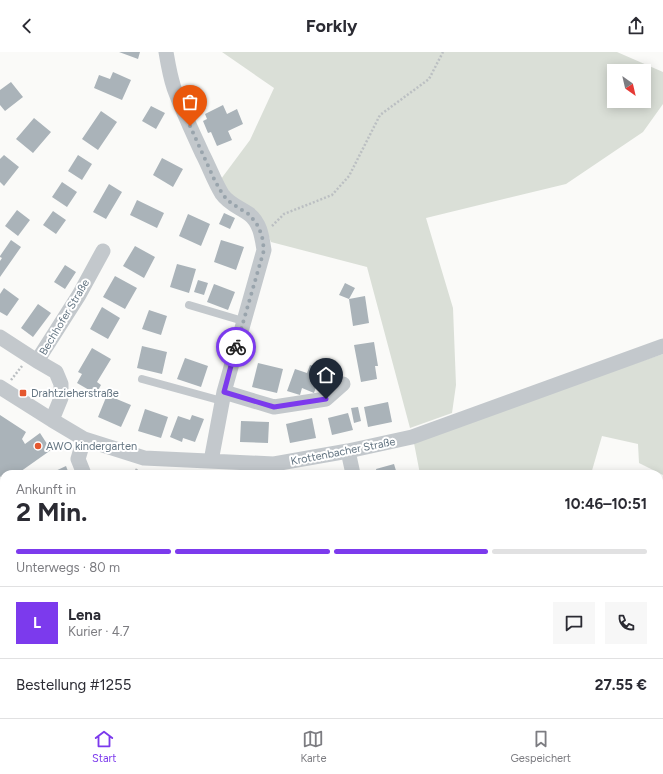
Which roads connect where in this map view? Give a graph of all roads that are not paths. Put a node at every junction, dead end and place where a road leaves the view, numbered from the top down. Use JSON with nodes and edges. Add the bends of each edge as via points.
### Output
{"nodes":[{"id":1,"x":166,"y":52,"type":"edge"},
{"id":2,"x":103,"y":251,"type":"dead end"},
{"id":3,"x":189,"y":305,"type":"dead end"},
{"id":4,"x":243,"y":321,"type":"junction"},
{"id":5,"x":0,"y":337,"type":"edge"},
{"id":6,"x":663,"y":346,"type":"edge"},
{"id":7,"x":34,"y":359,"type":"junction"},
{"id":8,"x":142,"y":379,"type":"dead end"},
{"id":9,"x":343,"y":384,"type":"dead end"},
{"id":10,"x":2,"y":388,"type":"edge"},
{"id":11,"x":223,"y":396,"type":"junction"},
{"id":12,"x":52,"y":420,"type":"junction"},
{"id":13,"x":84,"y":439,"type":"junction"},
{"id":14,"x":348,"y":451,"type":"junction"},
{"id":15,"x":211,"y":461,"type":"junction"},
{"id":16,"x":82,"y":470,"type":"edge"},
{"id":17,"x":353,"y":470,"type":"edge"}],
"edges":[{"from":1,"to":4,"type":"street","via":[[179,100],[215,181],[231,203],[250,215],[262,236],[264,250]]},
{"from":2,"to":7,"type":"street","name":"Bechhofer Straße","via":[[79,295]]},
{"from":3,"to":4,"type":"lane"},
{"from":4,"to":11,"type":"street"},
{"from":5,"to":7,"type":"street"},
{"from":6,"to":14,"type":"street","name":"Krottenbacher Straße","via":[[412,437]]},
{"from":7,"to":12,"type":"street","name":"Bechhofer Straße","via":[[56,372],[61,384],[61,398]]},
{"from":8,"to":11,"type":"lane"},
{"from":9,"to":11,"type":"street","via":[[326,399],[274,407]]},
{"from":10,"to":12,"type":"street","name":"Krottenbacher Straße"},
{"from":11,"to":15,"type":"street"},
{"from":12,"to":13,"type":"street","name":"Krottenbacher Straße"},
{"from":13,"to":15,"type":"street","name":"Krottenbacher Straße","via":[[144,458]]},
{"from":13,"to":16,"type":"street","via":[[78,459]]},
{"from":14,"to":15,"type":"street","name":"Krottenbacher Straße","via":[[274,464]]},
{"from":14,"to":17,"type":"street"}]}
